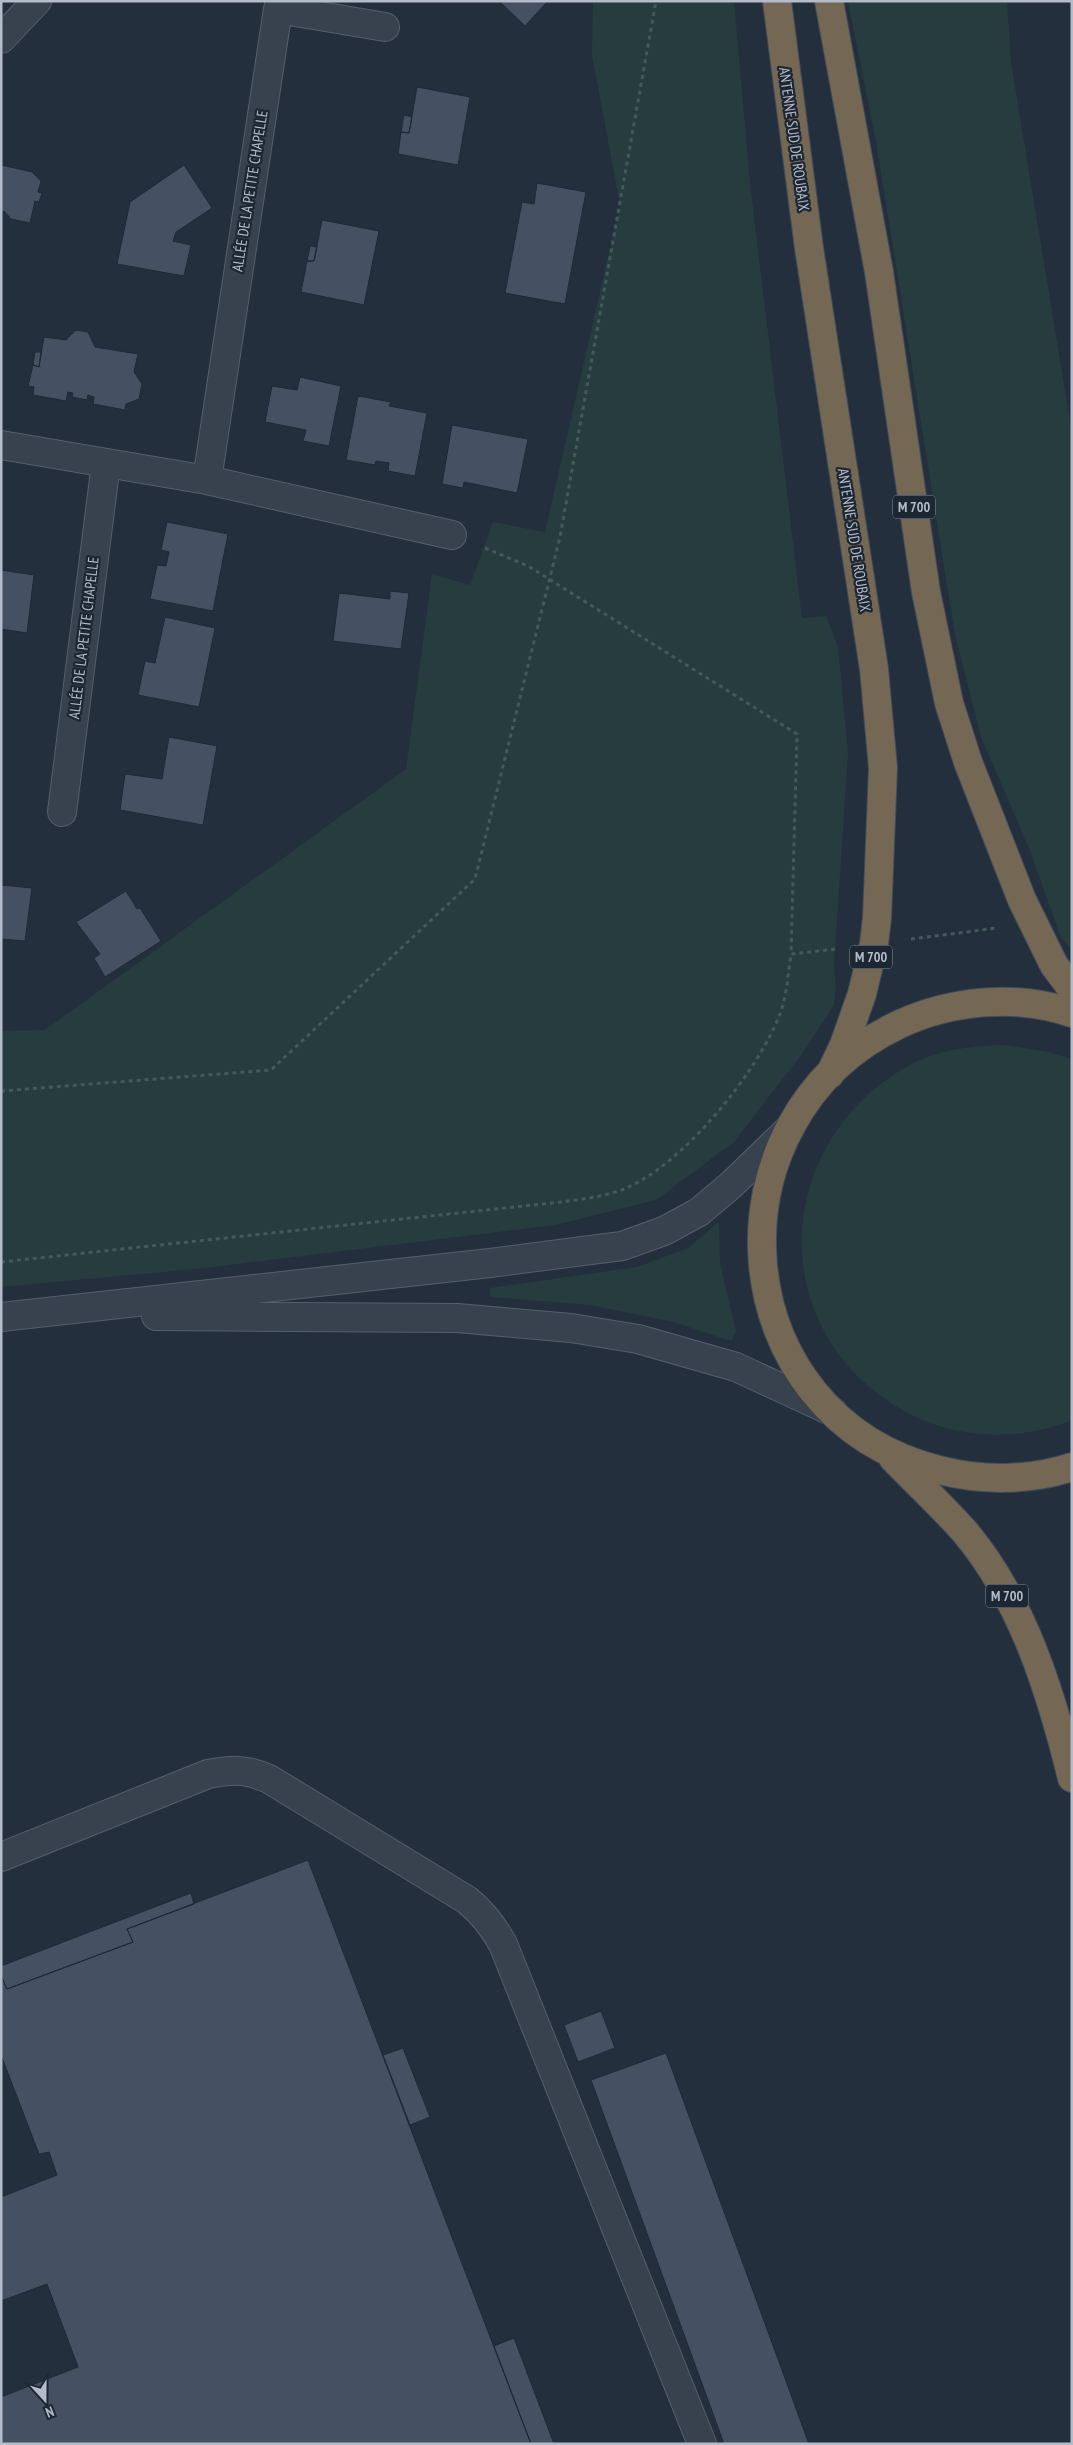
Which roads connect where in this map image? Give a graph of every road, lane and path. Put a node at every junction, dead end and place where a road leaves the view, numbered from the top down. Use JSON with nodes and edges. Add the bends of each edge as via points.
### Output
{"nodes":[{"id":1,"x":37,"y":1,"type":"edge"},
{"id":2,"x":656,"y":1,"type":"edge"},
{"id":3,"x":777,"y":1,"type":"edge"},
{"id":4,"x":829,"y":1,"type":"edge"},
{"id":5,"x":385,"y":27,"type":"dead end"},
{"id":6,"x":1,"y":39,"type":"edge"},
{"id":7,"x":1,"y":445,"type":"edge"},
{"id":8,"x":106,"y":463,"type":"junction"},
{"id":9,"x":207,"y":480,"type":"junction"},
{"id":10,"x":452,"y":535,"type":"joint"},
{"id":11,"x":549,"y":579,"type":"junction"},
{"id":12,"x":62,"y":812,"type":"dead end"},
{"id":13,"x":1032,"y":923,"type":"junction"},
{"id":14,"x":874,"y":944,"type":"junction"},
{"id":15,"x":791,"y":954,"type":"junction"},
{"id":16,"x":1072,"y":990,"type":"edge"},
{"id":17,"x":1072,"y":1013,"type":"edge"},
{"id":18,"x":830,"y":1074,"type":"junction"},
{"id":19,"x":1,"y":1091,"type":"edge"},
{"id":20,"x":790,"y":1128,"type":"junction"},
{"id":21,"x":1,"y":1262,"type":"edge"},
{"id":22,"x":32,"y":1315,"type":"junction"},
{"id":23,"x":1,"y":1317,"type":"edge"},
{"id":24,"x":833,"y":1412,"type":"junction"},
{"id":25,"x":883,"y":1448,"type":"junction"},
{"id":26,"x":1072,"y":1466,"type":"edge"},
{"id":27,"x":1072,"y":1778,"type":"edge"},
{"id":28,"x":1,"y":1857,"type":"edge"},
{"id":29,"x":702,"y":2444,"type":"edge"}],
"edges":[{"from":1,"to":6,"type":"street"},
{"from":2,"to":11,"type":"path","via":[[560,537]]},
{"from":3,"to":14,"type":"highway","name":"ANTENNE SUD DE ROUBAIX","number":"M 700","via":[[808,239],[878,701],[884,791]]},
{"from":4,"to":13,"type":"highway","number":"M 700","via":[[880,272],[926,592],[941,669],[968,762]]},
{"from":5,"to":9,"type":"street","name":"ALLÉE DE LA PETITE CHAPELLE","via":[[278,9]]},
{"from":7,"to":8,"type":"street"},
{"from":8,"to":9,"type":"street"},
{"from":8,"to":12,"type":"street","name":"ALLÉE DE LA PETITE CHAPELLE"},
{"from":9,"to":10,"type":"street"},
{"from":10,"to":11,"type":"path","via":[[528,566]]},
{"from":11,"to":15,"type":"path","via":[[797,734]]},
{"from":11,"to":19,"type":"path","via":[[476,879],[271,1070]]},
{"from":13,"to":14,"type":"path"},
{"from":13,"to":16,"type":"highway","number":"M 700","via":[[1054,965]]},
{"from":14,"to":15,"type":"path"},
{"from":14,"to":18,"type":"highway","name":"ANTENNE SUD DE ROUBAIX","number":"M 700","via":[[862,994]]},
{"from":15,"to":21,"type":"path","via":[[780,1013],[750,1067],[686,1147],[668,1164],[624,1189],[598,1197],[561,1202]]},
{"from":17,"to":18,"type":"highway","via":[[1014,1003],[977,1003],[940,1010],[881,1034],[857,1049]]},
{"from":18,"to":20,"type":"highway","via":[[808,1099]]},
{"from":20,"to":22,"type":"street","via":[[699,1212],[664,1231],[622,1246]]},
{"from":20,"to":24,"type":"highway","via":[[771,1170],[764,1200],[761,1246],[764,1278],[773,1315],[788,1350],[804,1377]]},
{"from":22,"to":23,"type":"street"},
{"from":22,"to":24,"type":"street","via":[[458,1318],[544,1324],[638,1339],[707,1358],[778,1384]]},
{"from":24,"to":25,"type":"highway"},
{"from":25,"to":26,"type":"highway","via":[[927,1468],[973,1477],[1029,1476]]},
{"from":25,"to":27,"type":"highway","number":"M 700","via":[[965,1532],[1000,1582],[1043,1679]]},
{"from":28,"to":29,"type":"street","via":[[208,1774],[228,1770],[250,1771],[268,1779],[482,1912],[503,1944]]}]}
